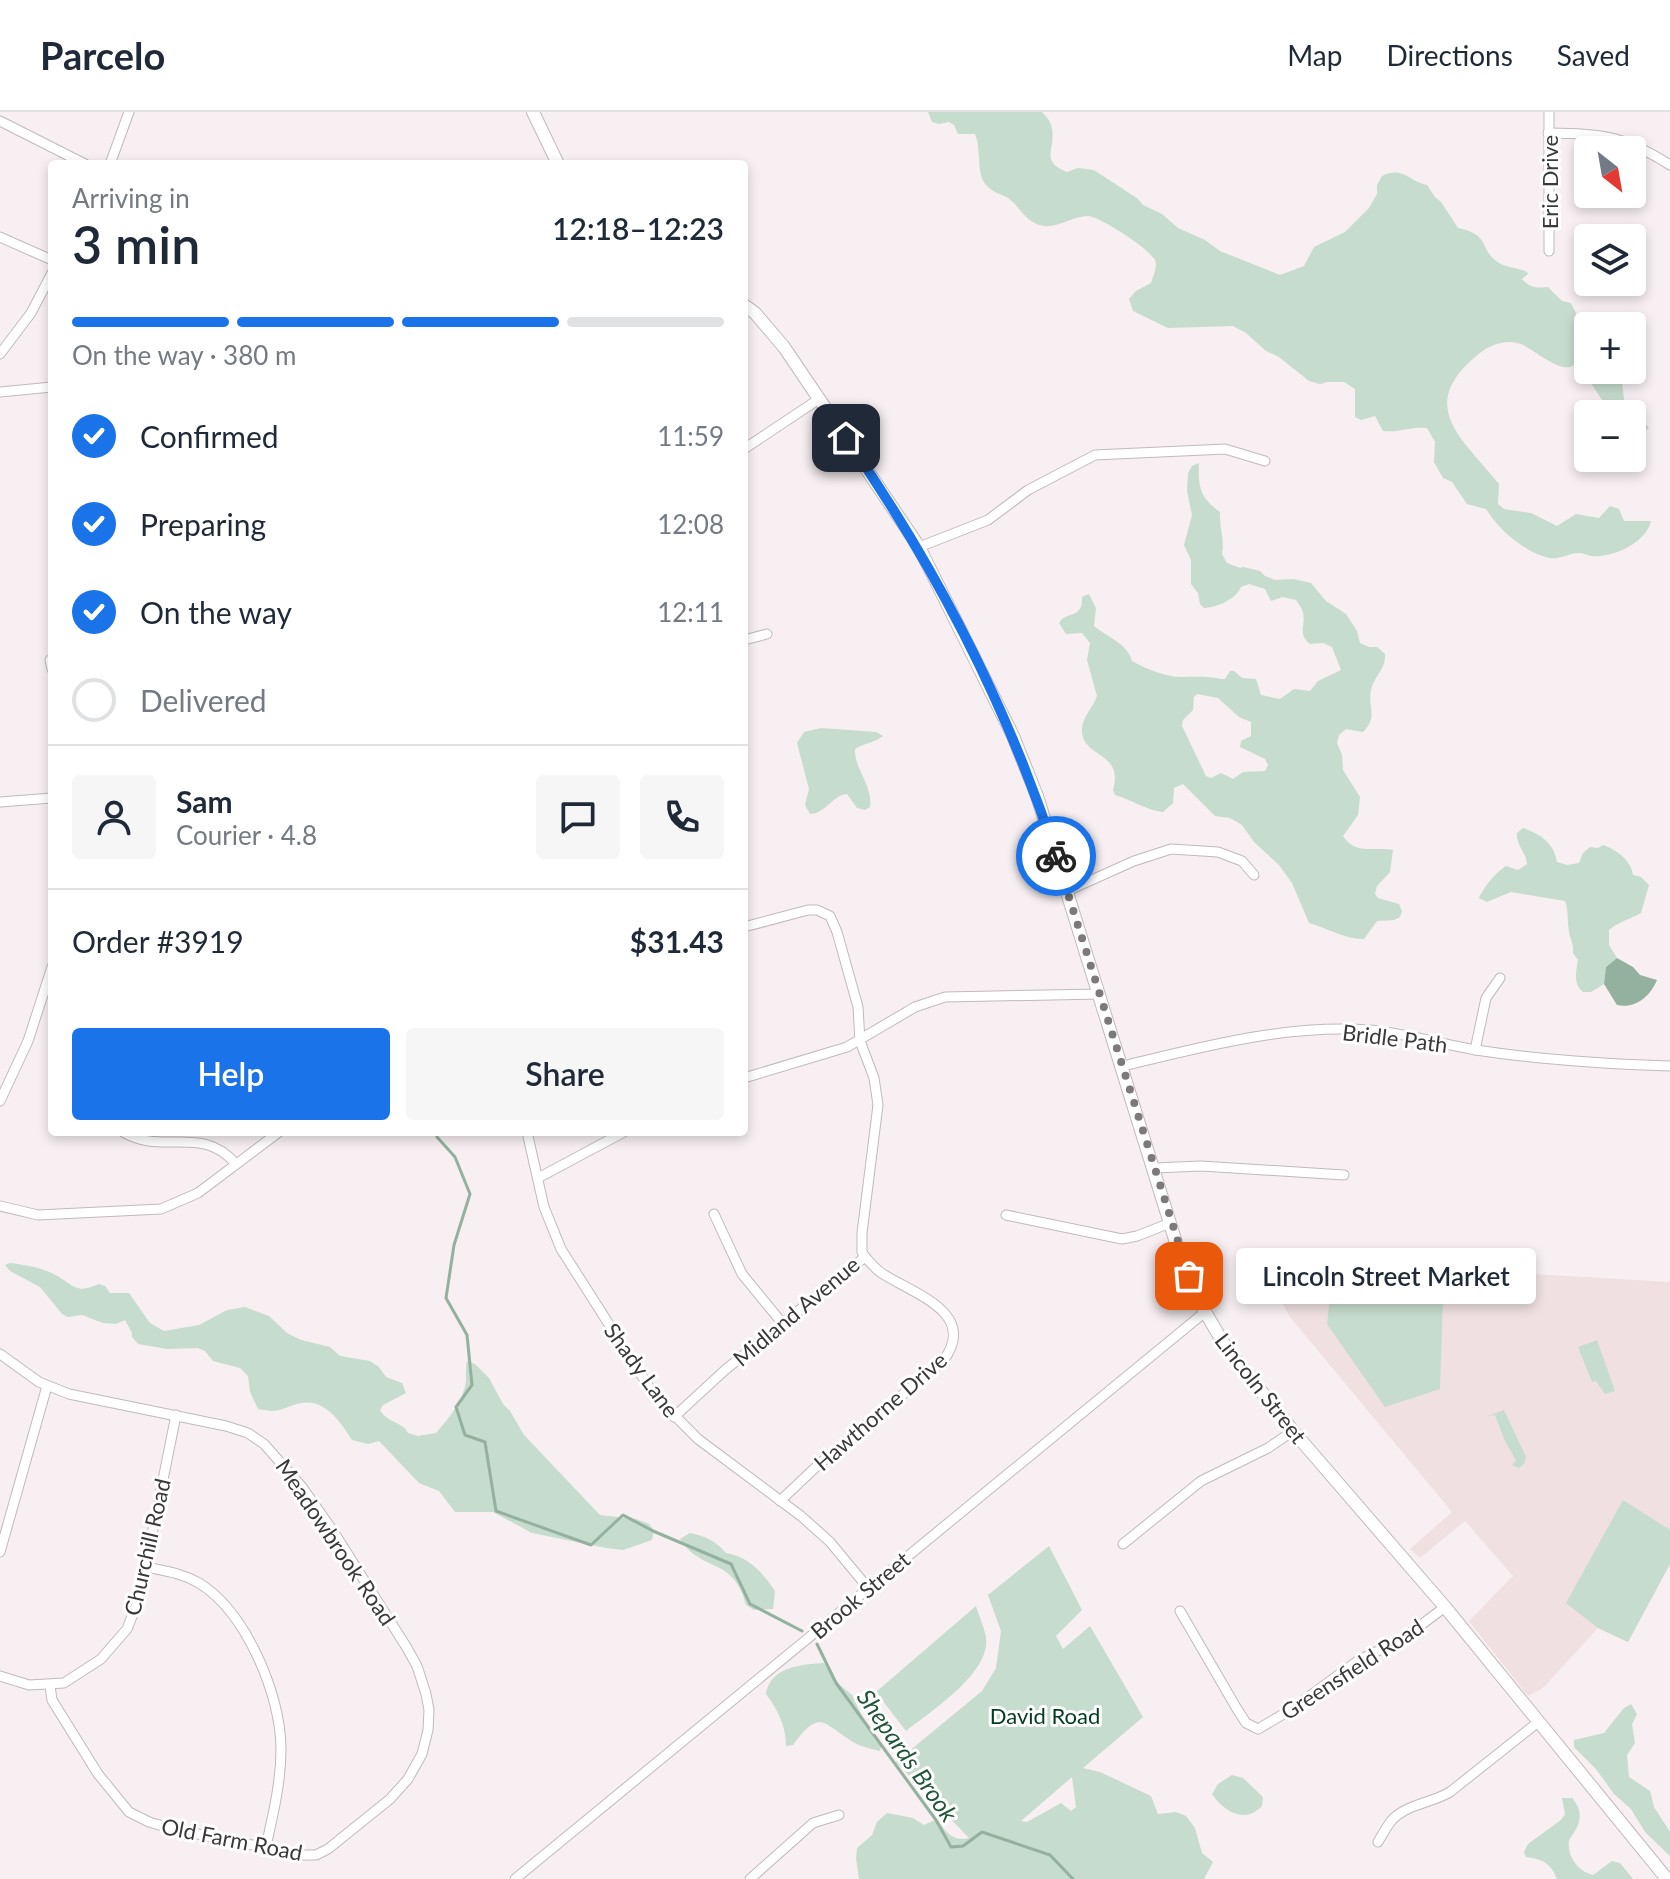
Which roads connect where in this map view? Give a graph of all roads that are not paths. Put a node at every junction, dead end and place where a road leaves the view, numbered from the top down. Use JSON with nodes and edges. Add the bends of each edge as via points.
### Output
{"nodes":[{"id":1,"x":129,"y":112,"type":"edge"},
{"id":2,"x":533,"y":112,"type":"edge"},
{"id":3,"x":1549,"y":112,"type":"edge"},
{"id":4,"x":0,"y":121,"type":"edge"},
{"id":5,"x":1548,"y":133,"type":"junction"},
{"id":6,"x":77,"y":160,"type":"edge"},
{"id":7,"x":111,"y":160,"type":"edge"},
{"id":8,"x":556,"y":160,"type":"edge"},
{"id":9,"x":1670,"y":165,"type":"edge"},
{"id":10,"x":0,"y":237,"type":"edge"},
{"id":11,"x":1549,"y":251,"type":"dead end"},
{"id":12,"x":48,"y":258,"type":"edge"},
{"id":13,"x":48,"y":281,"type":"edge"},
{"id":14,"x":748,"y":308,"type":"edge"},
{"id":15,"x":0,"y":354,"type":"edge"},
{"id":16,"x":48,"y":387,"type":"edge"},
{"id":17,"x":0,"y":392,"type":"edge"},
{"id":18,"x":819,"y":399,"type":"junction"},
{"id":19,"x":748,"y":446,"type":"edge"},
{"id":20,"x":1265,"y":461,"type":"dead end"},
{"id":21,"x":919,"y":547,"type":"junction"},
{"id":22,"x":767,"y":634,"type":"dead end"},
{"id":23,"x":748,"y":639,"type":"edge"},
{"id":24,"x":48,"y":798,"type":"edge"},
{"id":25,"x":0,"y":802,"type":"edge"},
{"id":26,"x":1254,"y":875,"type":"dead end"},
{"id":27,"x":1067,"y":891,"type":"junction"},
{"id":28,"x":748,"y":926,"type":"edge"},
{"id":29,"x":1500,"y":978,"type":"dead end"},
{"id":30,"x":48,"y":979,"type":"edge"},
{"id":31,"x":1100,"y":994,"type":"junction"},
{"id":32,"x":860,"y":1041,"type":"junction"},
{"id":33,"x":1475,"y":1050,"type":"junction"},
{"id":34,"x":1123,"y":1066,"type":"junction"},
{"id":35,"x":1670,"y":1066,"type":"edge"},
{"id":36,"x":748,"y":1077,"type":"edge"},
{"id":37,"x":0,"y":1101,"type":"edge"},
{"id":38,"x":130,"y":1136,"type":"edge"},
{"id":39,"x":274,"y":1136,"type":"edge"},
{"id":40,"x":528,"y":1136,"type":"edge"},
{"id":41,"x":617,"y":1136,"type":"edge"},
{"id":42,"x":236,"y":1164,"type":"junction"},
{"id":43,"x":1154,"y":1168,"type":"junction"},
{"id":44,"x":1344,"y":1175,"type":"dead end"},
{"id":45,"x":538,"y":1178,"type":"junction"},
{"id":46,"x":0,"y":1206,"type":"edge"},
{"id":47,"x":714,"y":1214,"type":"dead end"},
{"id":48,"x":1006,"y":1215,"type":"dead end"},
{"id":49,"x":1170,"y":1223,"type":"junction"},
{"id":50,"x":865,"y":1257,"type":"junction"},
{"id":51,"x":1205,"y":1312,"type":"junction"},
{"id":52,"x":783,"y":1324,"type":"junction"},
{"id":53,"x":0,"y":1354,"type":"edge"},
{"id":54,"x":47,"y":1386,"type":"junction"},
{"id":55,"x":176,"y":1415,"type":"junction"},
{"id":56,"x":674,"y":1417,"type":"junction"},
{"id":57,"x":1293,"y":1431,"type":"junction"},
{"id":58,"x":780,"y":1501,"type":"junction"},
{"id":59,"x":1123,"y":1544,"type":"dead end"},
{"id":60,"x":0,"y":1552,"type":"edge"},
{"id":61,"x":146,"y":1567,"type":"junction"},
{"id":62,"x":869,"y":1589,"type":"junction"},
{"id":63,"x":1445,"y":1607,"type":"junction"},
{"id":64,"x":1180,"y":1611,"type":"dead end"},
{"id":65,"x":0,"y":1676,"type":"edge"},
{"id":66,"x":50,"y":1686,"type":"junction"},
{"id":67,"x":1537,"y":1723,"type":"junction"},
{"id":68,"x":839,"y":1815,"type":"dead end"},
{"id":69,"x":341,"y":1839,"type":"joint"},
{"id":70,"x":1378,"y":1842,"type":"dead end"},
{"id":71,"x":266,"y":1846,"type":"junction"},
{"id":72,"x":515,"y":1879,"type":"edge"},
{"id":73,"x":750,"y":1879,"type":"edge"},
{"id":74,"x":1667,"y":1879,"type":"edge"}],
"edges":[{"from":1,"to":7,"type":"street"},
{"from":2,"to":8,"type":"main road"},
{"from":3,"to":5,"type":"street","name":"Eric Drive"},
{"from":4,"to":6,"type":"street"},
{"from":5,"to":9,"type":"street","via":[[1624,140]]},
{"from":5,"to":11,"type":"street","name":"Eric Drive"},
{"from":10,"to":12,"type":"street"},
{"from":13,"to":15,"type":"street"},
{"from":14,"to":18,"type":"main road","name":"Lincoln Street","via":[[784,347]]},
{"from":16,"to":17,"type":"street"},
{"from":18,"to":19,"type":"street"},
{"from":18,"to":21,"type":"main road","name":"Lincoln Street"},
{"from":20,"to":21,"type":"street","via":[[1225,449],[1095,455],[1028,490],[988,520]]},
{"from":21,"to":27,"type":"main road","name":"Lincoln Street","via":[[1013,736]]},
{"from":22,"to":23,"type":"street"},
{"from":24,"to":25,"type":"street"},
{"from":26,"to":27,"type":"street","via":[[1242,861],[1218,852],[1171,849]]},
{"from":27,"to":31,"type":"main road","name":"Lincoln Street"},
{"from":28,"to":32,"type":"street","via":[[808,910],[830,916],[858,1007]]},
{"from":29,"to":33,"type":"street","via":[[1486,998]]},
{"from":30,"to":37,"type":"street","via":[[28,1041]]},
{"from":31,"to":32,"type":"street","via":[[945,997],[915,1007]]},
{"from":31,"to":34,"type":"main road","name":"Lincoln Street"},
{"from":32,"to":36,"type":"street"},
{"from":32,"to":50,"type":"street","name":"Midland Avenue","via":[[878,1105],[862,1233]]},
{"from":33,"to":34,"type":"street","name":"Bridle Path","via":[[1369,1030],[1287,1032]]},
{"from":33,"to":35,"type":"street","name":"Bridle Path","via":[[1584,1063]]},
{"from":34,"to":43,"type":"main road","name":"Lincoln Street"},
{"from":38,"to":42,"type":"street","via":[[209,1143]]},
{"from":39,"to":42,"type":"street"},
{"from":40,"to":45,"type":"street","name":"Shady Lane"},
{"from":41,"to":45,"type":"street"},
{"from":42,"to":46,"type":"street","via":[[198,1193],[161,1209],[38,1215]]},
{"from":43,"to":44,"type":"street"},
{"from":43,"to":49,"type":"main road","name":"Lincoln Street"},
{"from":45,"to":56,"type":"street","name":"Shady Lane","via":[[561,1249],[641,1377]]},
{"from":47,"to":52,"type":"street","via":[[742,1274]]},
{"from":48,"to":49,"type":"street","via":[[1122,1239]]},
{"from":49,"to":51,"type":"main road","name":"Lincoln Street"},
{"from":50,"to":52,"type":"street","name":"Midland Avenue"},
{"from":50,"to":58,"type":"street","name":"Hawthorne Drive","via":[[880,1272],[944,1310],[951,1322],[950,1352]]},
{"from":51,"to":57,"type":"main road","name":"Lincoln Street","via":[[1227,1349]]},
{"from":51,"to":62,"type":"street","name":"Brook Street"},
{"from":52,"to":56,"type":"street","name":"Midland Avenue"},
{"from":53,"to":54,"type":"street","name":"Meadowbrook Road"},
{"from":54,"to":55,"type":"street","name":"Meadowbrook Road"},
{"from":54,"to":60,"type":"street"},
{"from":55,"to":61,"type":"street","name":"Churchill Road"},
{"from":55,"to":69,"type":"street","name":"Meadowbrook Road","via":[[248,1433],[271,1450],[333,1531],[423,1680],[429,1723],[418,1763],[399,1790]]},
{"from":56,"to":58,"type":"street","name":"Shady Lane"},
{"from":57,"to":59,"type":"street","via":[[1201,1481]]},
{"from":57,"to":63,"type":"main road","name":"Lincoln Street"},
{"from":58,"to":62,"type":"street","name":"Shady Lane","via":[[830,1542]]},
{"from":61,"to":66,"type":"street","name":"Churchill Road","via":[[134,1615],[115,1646],[86,1670]]},
{"from":61,"to":71,"type":"street","via":[[178,1573],[208,1589],[234,1619],[264,1671],[281,1747]]},
{"from":62,"to":72,"type":"street","name":"Brook Street"},
{"from":63,"to":64,"type":"street","name":"Greensfield Road","via":[[1258,1729],[1246,1723]]},
{"from":63,"to":67,"type":"main road","name":"Lincoln Street"},
{"from":65,"to":66,"type":"street"},
{"from":66,"to":71,"type":"street","name":"Old Farm Road","via":[[52,1700],[98,1774],[129,1812],[173,1829]]},
{"from":67,"to":70,"type":"street","via":[[1450,1792],[1393,1820]]},
{"from":67,"to":74,"type":"main road","name":"Lincoln Street"},
{"from":68,"to":73,"type":"street","via":[[813,1823]]},
{"from":69,"to":71,"type":"street","name":"Old Farm Road","via":[[316,1855]]}]}
